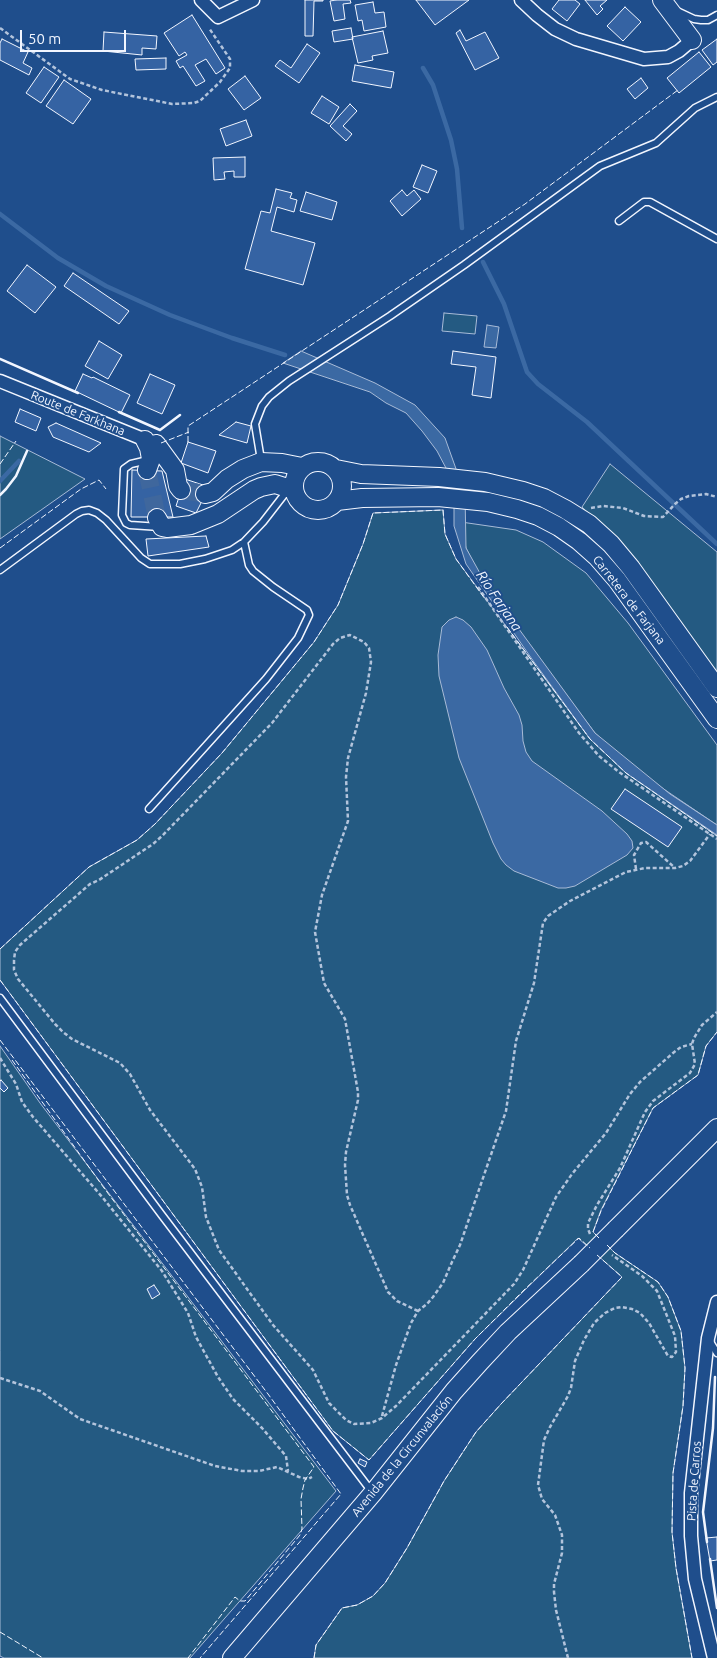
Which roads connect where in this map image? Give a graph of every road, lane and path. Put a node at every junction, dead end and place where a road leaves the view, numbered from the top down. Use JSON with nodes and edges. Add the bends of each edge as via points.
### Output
{"nodes":[{"id":1,"x":201,"y":0,"type":"edge"},
{"id":2,"x":253,"y":0,"type":"edge"},
{"id":3,"x":521,"y":0,"type":"edge"},
{"id":4,"x":663,"y":2,"type":"edge"},
{"id":5,"x":717,"y":15,"type":"edge"},
{"id":6,"x":209,"y":27,"type":"dead end"},
{"id":7,"x":0,"y":28,"type":"edge"},
{"id":8,"x":692,"y":40,"type":"joint"},
{"id":9,"x":717,"y":97,"type":"edge"},
{"id":10,"x":619,"y":221,"type":"dead end"},
{"id":11,"x":717,"y":239,"type":"edge"},
{"id":12,"x":0,"y":381,"type":"edge"},
{"id":13,"x":150,"y":453,"type":"junction"},
{"id":14,"x":261,"y":462,"type":"junction"},
{"id":15,"x":302,"y":467,"type":"junction"},
{"id":16,"x":336,"y":469,"type":"junction"},
{"id":17,"x":292,"y":489,"type":"junction"},
{"id":18,"x":181,"y":490,"type":"dead end"},
{"id":19,"x":717,"y":496,"type":"edge"},
{"id":20,"x":337,"y":501,"type":"junction"},
{"id":21,"x":218,"y":514,"type":"junction"},
{"id":22,"x":578,"y":516,"type":"junction"},
{"id":23,"x":160,"y":522,"type":"joint"},
{"id":24,"x":244,"y":542,"type":"junction"},
{"id":25,"x":0,"y":570,"type":"edge"},
{"id":26,"x":478,"y":587,"type":"dead end"},
{"id":27,"x":717,"y":688,"type":"edge"},
{"id":28,"x":717,"y":719,"type":"edge"},
{"id":29,"x":150,"y":809,"type":"dead end"},
{"id":30,"x":710,"y":834,"type":"junction"},
{"id":31,"x":717,"y":839,"type":"edge"},
{"id":32,"x":675,"y":868,"type":"junction"},
{"id":33,"x":636,"y":869,"type":"junction"},
{"id":34,"x":0,"y":998,"type":"edge"},
{"id":35,"x":692,"y":1044,"type":"dead end"},
{"id":36,"x":0,"y":1058,"type":"edge"},
{"id":37,"x":717,"y":1128,"type":"edge"},
{"id":38,"x":717,"y":1302,"type":"edge"},
{"id":39,"x":418,"y":1311,"type":"junction"},
{"id":40,"x":708,"y":1338,"type":"junction"},
{"id":41,"x":717,"y":1353,"type":"edge"},
{"id":42,"x":572,"y":1370,"type":"dead end"},
{"id":43,"x":0,"y":1378,"type":"edge"},
{"id":44,"x":382,"y":1418,"type":"junction"},
{"id":45,"x":288,"y":1471,"type":"junction"},
{"id":46,"x":312,"y":1477,"type":"dead end"},
{"id":47,"x":373,"y":1493,"type":"junction"},
{"id":48,"x":232,"y":1658,"type":"edge"},
{"id":49,"x":568,"y":1658,"type":"edge"},
{"id":50,"x":714,"y":1658,"type":"edge"}],
"edges":[{"from":1,"to":2,"type":"street","via":[[218,17]]},
{"from":3,"to":8,"type":"street","via":[[555,29],[576,39],[644,59],[668,57]]},
{"from":4,"to":5,"type":"lane","via":[[694,19],[708,20]]},
{"from":4,"to":8,"type":"main road"},
{"from":6,"to":7,"type":"path","via":[[230,59],[230,68],[200,101],[172,104],[102,90],[70,79]]},
{"from":9,"to":14,"type":"lane","via":[[695,108],[656,143],[600,166],[493,245],[269,397],[255,424]]},
{"from":10,"to":11,"type":"lane","via":[[644,202],[650,202]]},
{"from":12,"to":13,"type":"street","name":"Route de Farkhana"},
{"from":13,"to":18,"type":"main road","via":[[171,463]]},
{"from":13,"to":23,"type":"lane","via":[[124,469],[122,515],[130,525]]},
{"from":14,"to":15,"type":"main road","name":"Carretera de Farjana"},
{"from":14,"to":21,"type":"main road","name":"Carretera de Farjana","via":[[235,474],[209,493],[208,505]]},
{"from":15,"to":16,"type":"main road","name":"Carretera de Farjana","via":[[316,461]]},
{"from":15,"to":17,"type":"main road"},
{"from":16,"to":20,"type":"main road","via":[[342,482]]},
{"from":16,"to":22,"type":"main road","name":"Carretera de Farjana","via":[[361,474],[484,482],[544,498]]},
{"from":17,"to":20,"type":"main road","name":"Carretera de Farjana","via":[[300,502],[312,509],[326,509]]},
{"from":17,"to":21,"type":"main road","via":[[275,484],[261,486]]},
{"from":17,"to":24,"type":"lane"},
{"from":19,"to":22,"type":"path","via":[[706,494],[681,499],[663,517],[603,506],[595,506]]},
{"from":20,"to":28,"type":"main road","name":"Carretera de Farjana","via":[[438,497],[488,502],[538,516],[559,527],[597,557]]},
{"from":21,"to":23,"type":"main road","via":[[191,525],[167,528]]},
{"from":22,"to":27,"type":"main road","name":"Carretera de Farjana","via":[[611,544],[631,568]]},
{"from":24,"to":25,"type":"lane","via":[[220,555],[193,562],[150,564],[106,520],[89,510],[76,514]]},
{"from":24,"to":29,"type":"lane","via":[[253,571],[307,610],[309,615],[298,638],[266,679]]},
{"from":26,"to":30,"type":"path","via":[[587,743],[619,772]]},
{"from":30,"to":31,"type":"path"},
{"from":30,"to":32,"type":"path","via":[[690,861]]},
{"from":32,"to":33,"type":"path"},
{"from":32,"to":33,"type":"path","via":[[646,842],[634,856]]},
{"from":33,"to":39,"type":"path","via":[[570,901],[543,923],[534,983],[516,1041],[506,1111],[452,1262],[433,1297]]},
{"from":34,"to":47,"type":"lane"},
{"from":35,"to":44,"type":"path","via":[[673,1052],[630,1094],[606,1133],[556,1197],[514,1284]]},
{"from":36,"to":45,"type":"path","via":[[33,1117],[162,1272],[188,1313],[196,1337],[218,1377],[286,1456]]},
{"from":37,"to":47,"type":"main road","name":"Avenida de la Circunvalación","bridge":true,"via":[[480,1362]]},
{"from":38,"to":40,"type":"street","name":"Pista de Carros"},
{"from":39,"to":44,"type":"path","via":[[396,1365]]},
{"from":39,"to":44,"type":"path","via":[[397,1301],[388,1292],[350,1205],[345,1165],[358,1092],[345,1019],[324,983],[316,942],[322,894],[348,820],[348,758],[371,662],[369,648],[350,635],[333,644],[272,723],[162,836],[90,884],[26,939],[15,952],[14,970],[63,1032],[120,1063],[130,1074],[150,1110],[195,1169],[202,1187],[206,1217],[219,1250],[273,1325],[313,1370],[330,1403],[354,1424],[371,1423]]},
{"from":40,"to":41,"type":"lane"},
{"from":40,"to":50,"type":"street","name":"Pista de Carros","via":[[691,1493],[691,1536],[695,1579]]},
{"from":42,"to":49,"type":"path","via":[[568,1396],[544,1440],[538,1485],[562,1535],[562,1553],[554,1592]]},
{"from":43,"to":45,"type":"path","via":[[40,1391],[80,1420],[206,1463],[242,1471],[277,1467]]},
{"from":45,"to":46,"type":"path","via":[[299,1477]]},
{"from":47,"to":48,"type":"main road","name":"Avenida de la Circunvalación"}]}
